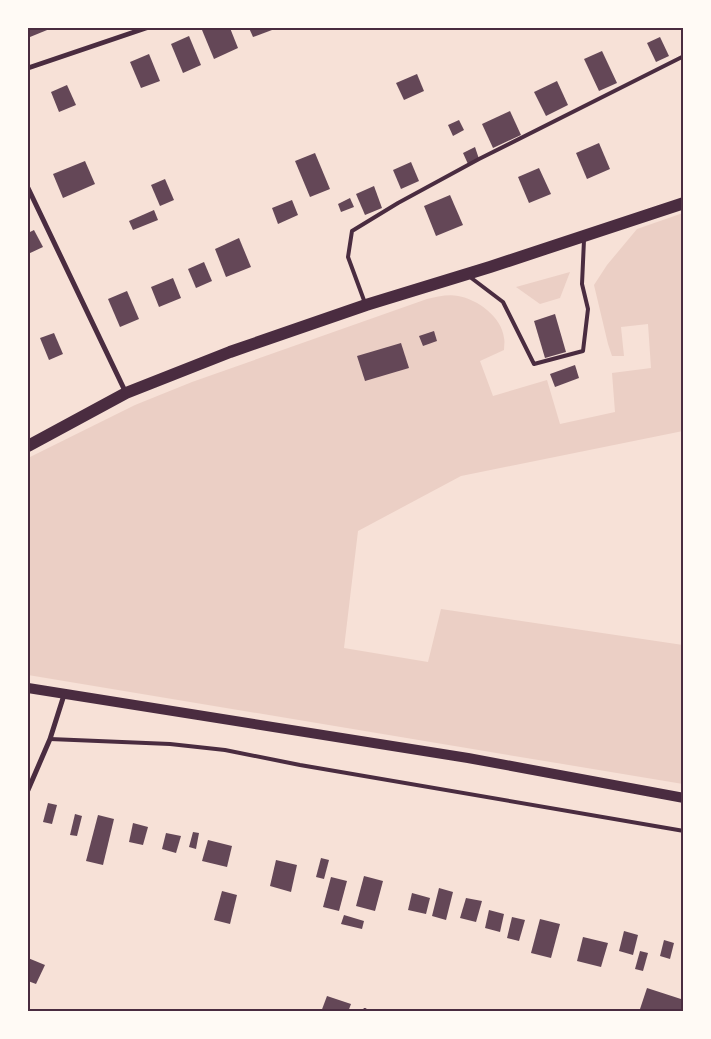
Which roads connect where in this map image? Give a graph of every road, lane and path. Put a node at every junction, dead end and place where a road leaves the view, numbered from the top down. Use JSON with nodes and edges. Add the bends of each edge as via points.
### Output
{"nodes":[{"id":1,"x":146,"y":28,"type":"edge"},
{"id":2,"x":684,"y":56,"type":"edge"},
{"id":3,"x":28,"y":68,"type":"edge"},
{"id":4,"x":28,"y":188,"type":"edge"},
{"id":5,"x":684,"y":203,"type":"edge"},
{"id":6,"x":584,"y":236,"type":"junction"},
{"id":7,"x":466,"y":274,"type":"junction"},
{"id":8,"x":366,"y":305,"type":"junction"},
{"id":9,"x":126,"y":393,"type":"junction"},
{"id":10,"x":28,"y":446,"type":"edge"},
{"id":11,"x":28,"y":688,"type":"edge"},
{"id":12,"x":64,"y":694,"type":"junction"},
{"id":13,"x":50,"y":739,"type":"junction"},
{"id":14,"x":28,"y":790,"type":"edge"},
{"id":15,"x":684,"y":798,"type":"edge"},
{"id":16,"x":684,"y":831,"type":"edge"}],
"edges":[{"from":1,"to":3,"type":"street"},
{"from":2,"to":8,"type":"lane","via":[[479,160],[352,231],[348,257]]},
{"from":4,"to":9,"type":"street"},
{"from":5,"to":6,"type":"main road"},
{"from":6,"to":7,"type":"main road"},
{"from":6,"to":7,"type":"lane","via":[[582,284],[588,308],[583,351],[534,364],[503,302]]},
{"from":7,"to":8,"type":"main road"},
{"from":8,"to":9,"type":"main road","via":[[230,352]]},
{"from":9,"to":10,"type":"main road"},
{"from":11,"to":12,"type":"main road"},
{"from":12,"to":13,"type":"street"},
{"from":12,"to":15,"type":"main road","via":[[468,758]]},
{"from":13,"to":14,"type":"street"},
{"from":13,"to":16,"type":"lane","via":[[170,744],[225,750]]}]}
